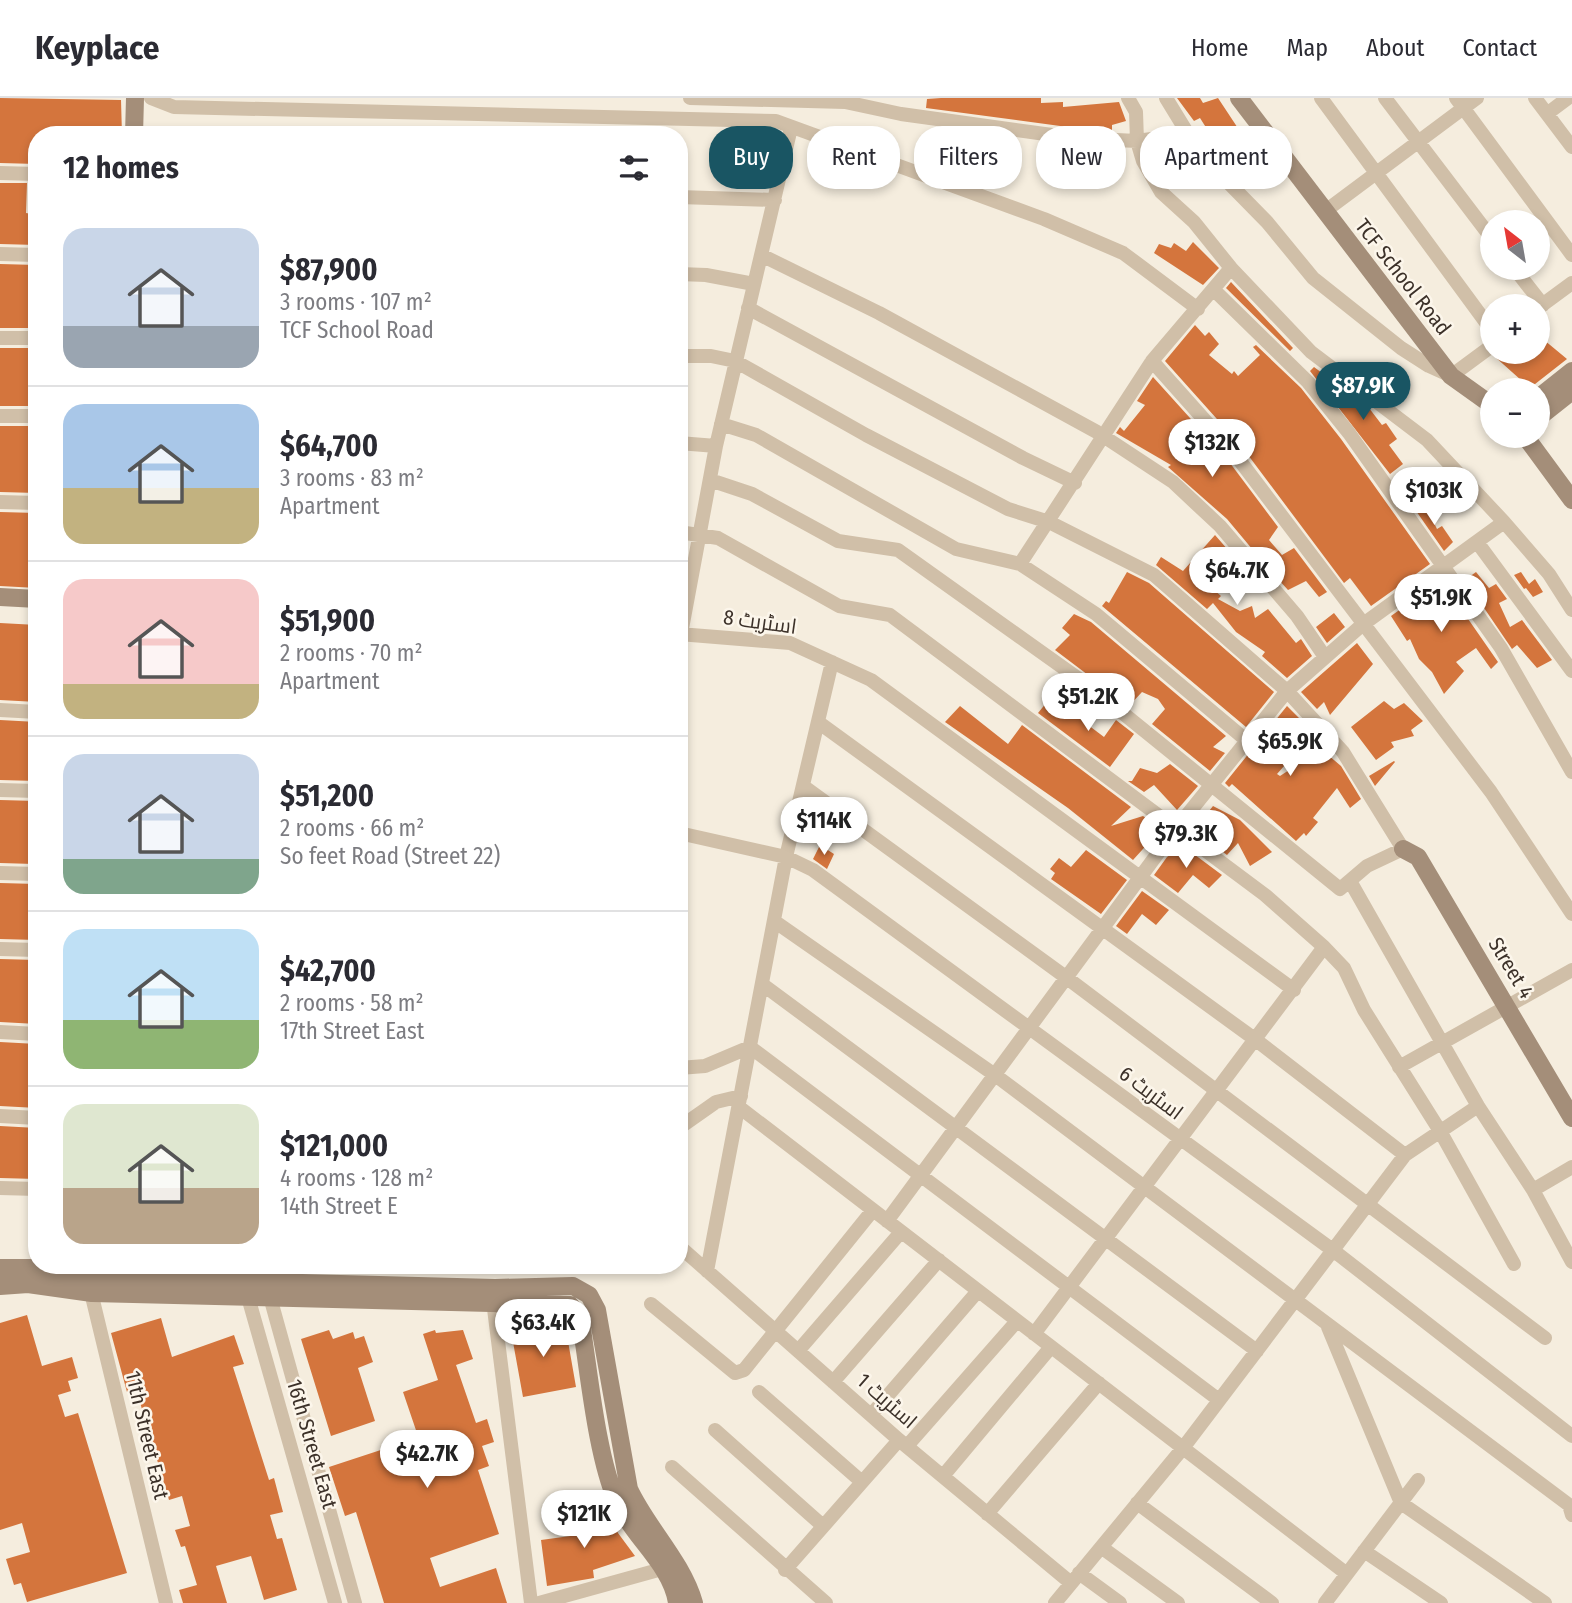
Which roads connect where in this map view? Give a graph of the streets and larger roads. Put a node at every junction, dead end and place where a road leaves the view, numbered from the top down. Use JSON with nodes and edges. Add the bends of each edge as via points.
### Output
{"nodes":[{"id":1,"x":135,"y":98,"type":"edge"},
{"id":2,"x":151,"y":98,"type":"edge"},
{"id":3,"x":690,"y":98,"type":"edge"},
{"id":4,"x":1128,"y":98,"type":"edge"},
{"id":5,"x":1167,"y":98,"type":"edge"},
{"id":6,"x":1239,"y":98,"type":"edge"},
{"id":7,"x":1321,"y":98,"type":"edge"},
{"id":8,"x":1385,"y":98,"type":"edge"},
{"id":9,"x":1477,"y":98,"type":"edge"},
{"id":10,"x":1535,"y":98,"type":"edge"},
{"id":11,"x":1568,"y":98,"type":"edge"},
{"id":12,"x":1460,"y":103,"type":"edge"},
{"id":13,"x":1548,"y":113,"type":"junction"},
{"id":14,"x":134,"y":126,"type":"edge"},
{"id":15,"x":787,"y":126,"type":"edge"},
{"id":16,"x":1183,"y":126,"type":"edge"},
{"id":17,"x":793,"y":129,"type":"edge"},
{"id":18,"x":1137,"y":141,"type":"junction"},
{"id":19,"x":1140,"y":141,"type":"edge"},
{"id":20,"x":1417,"y":141,"type":"junction"},
{"id":21,"x":1572,"y":148,"type":"edge"},
{"id":22,"x":1377,"y":172,"type":"junction"},
{"id":23,"x":0,"y":173,"type":"edge"},
{"id":24,"x":28,"y":174,"type":"edge"},
{"id":25,"x":777,"y":189,"type":"edge"},
{"id":26,"x":1235,"y":189,"type":"edge"},
{"id":27,"x":688,"y":197,"type":"edge"},
{"id":28,"x":775,"y":200,"type":"junction"},
{"id":29,"x":1324,"y":212,"type":"junction"},
{"id":30,"x":1480,"y":223,"type":"edge"},
{"id":31,"x":0,"y":254,"type":"edge"},
{"id":32,"x":28,"y":255,"type":"edge"},
{"id":33,"x":761,"y":255,"type":"junction"},
{"id":34,"x":1572,"y":256,"type":"edge"},
{"id":35,"x":1231,"y":268,"type":"junction"},
{"id":36,"x":688,"y":274,"type":"edge"},
{"id":37,"x":1572,"y":283,"type":"edge"},
{"id":38,"x":754,"y":284,"type":"junction"},
{"id":39,"x":1214,"y":290,"type":"junction"},
{"id":40,"x":1550,"y":299,"type":"edge"},
{"id":41,"x":748,"y":308,"type":"junction"},
{"id":42,"x":1198,"y":309,"type":"junction"},
{"id":43,"x":1480,"y":314,"type":"edge"},
{"id":44,"x":0,"y":338,"type":"edge"},
{"id":45,"x":28,"y":338,"type":"edge"},
{"id":46,"x":1480,"y":355,"type":"edge"},
{"id":47,"x":688,"y":356,"type":"edge"},
{"id":48,"x":735,"y":361,"type":"junction"},
{"id":49,"x":1152,"y":361,"type":"junction"},
{"id":50,"x":1572,"y":371,"type":"edge"},
{"id":51,"x":1451,"y":376,"type":"junction"},
{"id":52,"x":1550,"y":388,"type":"edge"},
{"id":53,"x":1572,"y":391,"type":"edge"},
{"id":54,"x":1480,"y":397,"type":"edge"},
{"id":55,"x":1550,"y":408,"type":"edge"},
{"id":56,"x":0,"y":416,"type":"edge"},
{"id":57,"x":28,"y":416,"type":"edge"},
{"id":58,"x":721,"y":424,"type":"junction"},
{"id":59,"x":1105,"y":437,"type":"junction"},
{"id":60,"x":688,"y":444,"type":"edge"},
{"id":61,"x":716,"y":446,"type":"junction"},
{"id":62,"x":1534,"y":448,"type":"edge"},
{"id":63,"x":710,"y":480,"type":"junction"},
{"id":64,"x":1075,"y":483,"type":"junction"},
{"id":65,"x":1572,"y":500,"type":"edge"},
{"id":66,"x":0,"y":502,"type":"edge"},
{"id":67,"x":28,"y":503,"type":"edge"},
{"id":68,"x":1049,"y":522,"type":"junction"},
{"id":69,"x":1504,"y":522,"type":"junction"},
{"id":70,"x":688,"y":533,"type":"edge"},
{"id":71,"x":700,"y":534,"type":"junction"},
{"id":72,"x":1476,"y":542,"type":"junction"},
{"id":73,"x":1020,"y":565,"type":"junction"},
{"id":74,"x":1442,"y":567,"type":"junction"},
{"id":75,"x":688,"y":594,"type":"edge"},
{"id":76,"x":0,"y":597,"type":"edge"},
{"id":77,"x":28,"y":598,"type":"edge"},
{"id":78,"x":1572,"y":610,"type":"edge"},
{"id":79,"x":1362,"y":625,"type":"junction"},
{"id":80,"x":688,"y":635,"type":"edge"},
{"id":81,"x":1325,"y":657,"type":"junction"},
{"id":82,"x":832,"y":662,"type":"junction"},
{"id":83,"x":1572,"y":671,"type":"edge"},
{"id":84,"x":1287,"y":691,"type":"junction"},
{"id":85,"x":0,"y":710,"type":"edge"},
{"id":86,"x":28,"y":712,"type":"edge"},
{"id":87,"x":818,"y":722,"type":"junction"},
{"id":88,"x":1246,"y":740,"type":"junction"},
{"id":89,"x":1572,"y":772,"type":"edge"},
{"id":90,"x":1211,"y":785,"type":"junction"},
{"id":91,"x":803,"y":786,"type":"junction"},
{"id":92,"x":0,"y":790,"type":"edge"},
{"id":93,"x":28,"y":791,"type":"edge"},
{"id":94,"x":1175,"y":830,"type":"junction"},
{"id":95,"x":688,"y":835,"type":"edge"},
{"id":96,"x":1403,"y":849,"type":"junction"},
{"id":97,"x":786,"y":857,"type":"junction"},
{"id":98,"x":0,"y":873,"type":"edge"},
{"id":99,"x":28,"y":874,"type":"edge"},
{"id":100,"x":1141,"y":877,"type":"junction"},
{"id":101,"x":1350,"y":881,"type":"junction"},
{"id":102,"x":1572,"y":914,"type":"edge"},
{"id":103,"x":774,"y":921,"type":"junction"},
{"id":104,"x":1103,"y":928,"type":"junction"},
{"id":105,"x":1324,"y":947,"type":"junction"},
{"id":106,"x":0,"y":949,"type":"edge"},
{"id":107,"x":28,"y":950,"type":"edge"},
{"id":108,"x":1571,"y":974,"type":"edge"},
{"id":109,"x":1067,"y":978,"type":"junction"},
{"id":110,"x":762,"y":984,"type":"junction"},
{"id":111,"x":1294,"y":990,"type":"junction"},
{"id":112,"x":1508,"y":1007,"type":"junction"},
{"id":113,"x":1030,"y":1028,"type":"junction"},
{"id":114,"x":0,"y":1032,"type":"edge"},
{"id":115,"x":28,"y":1034,"type":"edge"},
{"id":116,"x":1256,"y":1040,"type":"junction"},
{"id":117,"x":1443,"y":1043,"type":"junction"},
{"id":118,"x":750,"y":1047,"type":"junction"},
{"id":119,"x":688,"y":1067,"type":"edge"},
{"id":120,"x":1399,"y":1067,"type":"junction"},
{"id":121,"x":995,"y":1075,"type":"junction"},
{"id":122,"x":1218,"y":1091,"type":"junction"},
{"id":123,"x":740,"y":1102,"type":"junction"},
{"id":124,"x":1478,"y":1105,"type":"junction"},
{"id":125,"x":0,"y":1116,"type":"edge"},
{"id":126,"x":28,"y":1118,"type":"edge"},
{"id":127,"x":1572,"y":1118,"type":"edge"},
{"id":128,"x":688,"y":1122,"type":"edge"},
{"id":129,"x":956,"y":1128,"type":"junction"},
{"id":130,"x":1440,"y":1131,"type":"junction"},
{"id":131,"x":1180,"y":1141,"type":"junction"},
{"id":132,"x":1405,"y":1155,"type":"junction"},
{"id":133,"x":1572,"y":1167,"type":"edge"},
{"id":134,"x":921,"y":1176,"type":"junction"},
{"id":135,"x":1146,"y":1186,"type":"junction"},
{"id":136,"x":0,"y":1188,"type":"edge"},
{"id":137,"x":28,"y":1189,"type":"edge"},
{"id":138,"x":1533,"y":1190,"type":"junction"},
{"id":139,"x":1369,"y":1204,"type":"junction"},
{"id":140,"x":873,"y":1210,"type":"junction"},
{"id":141,"x":887,"y":1221,"type":"junction"},
{"id":142,"x":901,"y":1232,"type":"junction"},
{"id":143,"x":1106,"y":1239,"type":"junction"},
{"id":144,"x":1334,"y":1251,"type":"junction"},
{"id":145,"x":688,"y":1254,"type":"edge"},
{"id":146,"x":939,"y":1260,"type":"junction"},
{"id":147,"x":1572,"y":1262,"type":"edge"},
{"id":148,"x":1514,"y":1264,"type":"dead end"},
{"id":149,"x":0,"y":1268,"type":"edge"},
{"id":150,"x":28,"y":1268,"type":"edge"},
{"id":151,"x":707,"y":1271,"type":"junction"},
{"id":152,"x":70,"y":1274,"type":"edge"},
{"id":153,"x":89,"y":1278,"type":"edge"},
{"id":154,"x":0,"y":1286,"type":"edge"},
{"id":155,"x":1069,"y":1287,"type":"junction"},
{"id":156,"x":978,"y":1291,"type":"junction"},
{"id":157,"x":248,"y":1297,"type":"junction"},
{"id":158,"x":270,"y":1297,"type":"junction"},
{"id":159,"x":492,"y":1301,"type":"junction"},
{"id":160,"x":1295,"y":1302,"type":"junction"},
{"id":161,"x":651,"y":1304,"type":"dead end"},
{"id":162,"x":1017,"y":1321,"type":"junction"},
{"id":163,"x":1328,"y":1326,"type":"junction"},
{"id":164,"x":776,"y":1331,"type":"junction"},
{"id":165,"x":1034,"y":1334,"type":"junction"},
{"id":166,"x":1545,"y":1338,"type":"dead end"},
{"id":167,"x":1051,"y":1347,"type":"junction"},
{"id":168,"x":798,"y":1351,"type":"junction"},
{"id":169,"x":1257,"y":1352,"type":"junction"},
{"id":170,"x":833,"y":1382,"type":"junction"},
{"id":171,"x":1099,"y":1383,"type":"junction"},
{"id":172,"x":759,"y":1392,"type":"dead end"},
{"id":173,"x":1219,"y":1400,"type":"junction"},
{"id":174,"x":871,"y":1415,"type":"junction"},
{"id":175,"x":715,"y":1430,"type":"dead end"},
{"id":176,"x":1572,"y":1436,"type":"edge"},
{"id":177,"x":903,"y":1443,"type":"junction"},
{"id":178,"x":1183,"y":1448,"type":"junction"},
{"id":179,"x":672,"y":1466,"type":"dead end"},
{"id":180,"x":943,"y":1476,"type":"junction"},
{"id":181,"x":1418,"y":1480,"type":"dead end"},
{"id":182,"x":862,"y":1482,"type":"junction"},
{"id":183,"x":1137,"y":1503,"type":"junction"},
{"id":184,"x":1401,"y":1503,"type":"junction"},
{"id":185,"x":1571,"y":1508,"type":"edge"},
{"id":186,"x":987,"y":1514,"type":"junction"},
{"id":187,"x":823,"y":1526,"type":"junction"},
{"id":188,"x":1101,"y":1547,"type":"junction"},
{"id":189,"x":1364,"y":1551,"type":"junction"},
{"id":190,"x":785,"y":1570,"type":"junction"},
{"id":191,"x":1347,"y":1574,"type":"junction"},
{"id":192,"x":673,"y":1578,"type":"junction"},
{"id":193,"x":1075,"y":1578,"type":"junction"},
{"id":194,"x":166,"y":1603,"type":"edge"},
{"id":195,"x":335,"y":1603,"type":"edge"},
{"id":196,"x":355,"y":1603,"type":"edge"},
{"id":197,"x":531,"y":1603,"type":"edge"},
{"id":198,"x":539,"y":1603,"type":"edge"},
{"id":199,"x":677,"y":1603,"type":"edge"},
{"id":200,"x":694,"y":1603,"type":"edge"},
{"id":201,"x":826,"y":1603,"type":"edge"},
{"id":202,"x":1055,"y":1603,"type":"edge"},
{"id":203,"x":1120,"y":1603,"type":"edge"},
{"id":204,"x":1178,"y":1603,"type":"edge"},
{"id":205,"x":1272,"y":1603,"type":"edge"},
{"id":206,"x":1326,"y":1603,"type":"edge"},
{"id":207,"x":1441,"y":1603,"type":"edge"},
{"id":208,"x":1545,"y":1603,"type":"edge"}],
"edges":[{"from":1,"to":14,"type":"street"},
{"from":2,"to":15,"type":"street","via":[[174,107],[776,121]]},
{"from":3,"to":18,"type":"street","via":[[845,102],[1049,135]]},
{"from":4,"to":18,"type":"street","via":[[1136,112]]},
{"from":5,"to":16,"type":"street"},
{"from":6,"to":29,"type":"street","name":"TCF School Road"},
{"from":7,"to":22,"type":"street"},
{"from":8,"to":20,"type":"street"},
{"from":9,"to":12,"type":"street"},
{"from":10,"to":13,"type":"street"},
{"from":11,"to":13,"type":"street"},
{"from":12,"to":20,"type":"street"},
{"from":12,"to":34,"type":"street"},
{"from":13,"to":21,"type":"street"},
{"from":17,"to":42,"type":"street","via":[[1044,219],[1111,248]]},
{"from":18,"to":19,"type":"street"},
{"from":18,"to":35,"type":"street","via":[[1149,177]]},
{"from":20,"to":22,"type":"street"},
{"from":20,"to":30,"type":"street"},
{"from":22,"to":29,"type":"street"},
{"from":22,"to":43,"type":"street"},
{"from":23,"to":24,"type":"street"},
{"from":25,"to":28,"type":"street"},
{"from":26,"to":51,"type":"street","via":[[1313,278],[1401,348]]},
{"from":27,"to":28,"type":"street"},
{"from":28,"to":33,"type":"street"},
{"from":29,"to":51,"type":"street","name":"TCF School Road"},
{"from":31,"to":32,"type":"street"},
{"from":33,"to":38,"type":"street"},
{"from":33,"to":59,"type":"street","via":[[879,313]]},
{"from":35,"to":39,"type":"street"},
{"from":35,"to":69,"type":"street","via":[[1311,352],[1427,440]]},
{"from":36,"to":38,"type":"street"},
{"from":37,"to":40,"type":"street"},
{"from":38,"to":41,"type":"street"},
{"from":39,"to":42,"type":"street"},
{"from":39,"to":74,"type":"street","via":[[1308,382]]},
{"from":41,"to":48,"type":"street"},
{"from":41,"to":64,"type":"street"},
{"from":42,"to":49,"type":"street"},
{"from":44,"to":45,"type":"street"},
{"from":46,"to":51,"type":"street"},
{"from":47,"to":48,"type":"street"},
{"from":48,"to":58,"type":"street"},
{"from":48,"to":68,"type":"street","via":[[1008,509]]},
{"from":49,"to":59,"type":"street"},
{"from":49,"to":79,"type":"street","via":[[1234,453]]},
{"from":50,"to":52,"type":"street"},
{"from":51,"to":54,"type":"street","name":"TCF School Road"},
{"from":53,"to":55,"type":"street"},
{"from":56,"to":57,"type":"street"},
{"from":58,"to":61,"type":"street"},
{"from":58,"to":73,"type":"street","via":[[756,435],[956,549]]},
{"from":59,"to":64,"type":"street"},
{"from":59,"to":81,"type":"street","via":[[1173,482],[1220,526],[1297,616]]},
{"from":60,"to":61,"type":"street"},
{"from":61,"to":63,"type":"street"},
{"from":62,"to":65,"type":"street"},
{"from":63,"to":71,"type":"street"},
{"from":63,"to":90,"type":"street","via":[[752,494],[838,541],[898,550],[1093,689]]},
{"from":64,"to":68,"type":"street"},
{"from":66,"to":67,"type":"street"},
{"from":68,"to":73,"type":"street"},
{"from":68,"to":84,"type":"street","via":[[1154,575]]},
{"from":69,"to":72,"type":"street"},
{"from":69,"to":78,"type":"street","via":[[1541,564]]},
{"from":70,"to":71,"type":"street"},
{"from":71,"to":75,"type":"street"},
{"from":71,"to":94,"type":"street","via":[[718,538],[839,606],[890,615]]},
{"from":72,"to":74,"type":"street"},
{"from":72,"to":83,"type":"street"},
{"from":73,"to":88,"type":"street","via":[[1069,595]]},
{"from":74,"to":79,"type":"street"},
{"from":74,"to":89,"type":"street","via":[[1501,648]]},
{"from":76,"to":77,"type":"street"},
{"from":79,"to":81,"type":"street"},
{"from":79,"to":102,"type":"street","via":[[1491,792]]},
{"from":80,"to":82,"type":"street","name":"اسٹریٹ 8","via":[[790,643]]},
{"from":81,"to":84,"type":"street"},
{"from":82,"to":87,"type":"street"},
{"from":82,"to":100,"type":"street","name":"اسٹریٹ 8","via":[[872,680]]},
{"from":84,"to":88,"type":"street"},
{"from":84,"to":96,"type":"street","via":[[1343,752]]},
{"from":85,"to":86,"type":"street"},
{"from":87,"to":91,"type":"street"},
{"from":87,"to":104,"type":"street"},
{"from":88,"to":90,"type":"street"},
{"from":90,"to":94,"type":"street"},
{"from":90,"to":101,"type":"street","via":[[1340,889]]},
{"from":91,"to":97,"type":"street"},
{"from":91,"to":109,"type":"street"},
{"from":92,"to":93,"type":"street"},
{"from":94,"to":100,"type":"street"},
{"from":94,"to":105,"type":"street","via":[[1265,895]]},
{"from":95,"to":97,"type":"street","name":"اسٹریٹ 6"},
{"from":96,"to":101,"type":"street","via":[[1367,866]]},
{"from":96,"to":112,"type":"street","name":"Street 4","via":[[1418,857]]},
{"from":97,"to":103,"type":"street"},
{"from":97,"to":113,"type":"street","name":"اسٹریٹ 6","via":[[813,870]]},
{"from":98,"to":99,"type":"street"},
{"from":100,"to":104,"type":"street"},
{"from":100,"to":111,"type":"street","name":"اسٹریٹ 8"},
{"from":101,"to":117,"type":"street"},
{"from":103,"to":110,"type":"street"},
{"from":103,"to":121,"type":"street"},
{"from":104,"to":109,"type":"street"},
{"from":104,"to":116,"type":"street"},
{"from":105,"to":111,"type":"street"},
{"from":105,"to":120,"type":"street","via":[[1344,968]]},
{"from":106,"to":107,"type":"street"},
{"from":108,"to":112,"type":"street"},
{"from":109,"to":113,"type":"street"},
{"from":109,"to":122,"type":"street"},
{"from":110,"to":118,"type":"street"},
{"from":110,"to":129,"type":"street"},
{"from":111,"to":116,"type":"street"},
{"from":112,"to":117,"type":"street"},
{"from":112,"to":127,"type":"street","name":"Street 4"},
{"from":113,"to":121,"type":"street"},
{"from":113,"to":131,"type":"street","name":"اسٹریٹ 6"},
{"from":114,"to":115,"type":"street"},
{"from":116,"to":122,"type":"street"},
{"from":116,"to":132,"type":"street"},
{"from":117,"to":120,"type":"street"},
{"from":117,"to":124,"type":"street"},
{"from":118,"to":119,"type":"street","via":[[705,1066]]},
{"from":118,"to":123,"type":"street"},
{"from":118,"to":134,"type":"street"},
{"from":120,"to":130,"type":"street"},
{"from":121,"to":129,"type":"street"},
{"from":121,"to":135,"type":"street"},
{"from":122,"to":131,"type":"street"},
{"from":122,"to":139,"type":"street"},
{"from":123,"to":128,"type":"street","via":[[716,1102]]},
{"from":123,"to":140,"type":"street"},
{"from":123,"to":151,"type":"street"},
{"from":124,"to":130,"type":"street"},
{"from":124,"to":138,"type":"street"},
{"from":125,"to":126,"type":"street"},
{"from":129,"to":134,"type":"street"},
{"from":129,"to":143,"type":"street"},
{"from":130,"to":132,"type":"street"},
{"from":130,"to":148,"type":"street"},
{"from":131,"to":135,"type":"street"},
{"from":131,"to":144,"type":"street","name":"اسٹریٹ 6"},
{"from":132,"to":139,"type":"street"},
{"from":133,"to":138,"type":"street"},
{"from":134,"to":141,"type":"street"},
{"from":134,"to":155,"type":"street"},
{"from":135,"to":143,"type":"street"},
{"from":135,"to":160,"type":"street"},
{"from":136,"to":137,"type":"street"},
{"from":138,"to":147,"type":"street"},
{"from":139,"to":144,"type":"street"},
{"from":139,"to":166,"type":"street"},
{"from":140,"to":141,"type":"street"},
{"from":140,"to":164,"type":"street"},
{"from":141,"to":142,"type":"street"},
{"from":142,"to":146,"type":"street"},
{"from":142,"to":168,"type":"street"},
{"from":143,"to":155,"type":"street"},
{"from":143,"to":169,"type":"street"},
{"from":144,"to":160,"type":"street"},
{"from":144,"to":176,"type":"street","name":"اسٹریٹ 6"},
{"from":145,"to":151,"type":"street","name":"اسٹریٹ 1"},
{"from":146,"to":156,"type":"street"},
{"from":146,"to":170,"type":"street"},
{"from":149,"to":150,"type":"street"},
{"from":151,"to":164,"type":"street","name":"اسٹریٹ 1"},
{"from":152,"to":153,"type":"street"},
{"from":153,"to":154,"type":"street"},
{"from":153,"to":157,"type":"street"},
{"from":153,"to":192,"type":"street","via":[[573,1286],[589,1295],[597,1310],[629,1489]]},
{"from":153,"to":194,"type":"street","name":"11th Street East"},
{"from":155,"to":165,"type":"street"},
{"from":155,"to":173,"type":"street"},
{"from":156,"to":162,"type":"street"},
{"from":156,"to":174,"type":"street"},
{"from":157,"to":158,"type":"street"},
{"from":157,"to":195,"type":"street","name":"16th Street East"},
{"from":158,"to":159,"type":"street"},
{"from":158,"to":196,"type":"street","name":"16th Street East"},
{"from":159,"to":192,"type":"street","via":[[564,1304],[575,1309],[611,1486],[624,1515]]},
{"from":159,"to":197,"type":"street"},
{"from":160,"to":163,"type":"street"},
{"from":160,"to":169,"type":"street"},
{"from":161,"to":164,"type":"street","via":[[735,1373],[744,1370]]},
{"from":162,"to":165,"type":"street"},
{"from":162,"to":177,"type":"street"},
{"from":163,"to":184,"type":"street"},
{"from":163,"to":185,"type":"street"},
{"from":164,"to":168,"type":"street","name":"اسٹریٹ 1"},
{"from":165,"to":167,"type":"street"},
{"from":167,"to":171,"type":"street"},
{"from":167,"to":180,"type":"street"},
{"from":168,"to":170,"type":"street","name":"اسٹریٹ 1"},
{"from":169,"to":173,"type":"street"},
{"from":170,"to":174,"type":"street","name":"اسٹریٹ 1"},
{"from":171,"to":178,"type":"street"},
{"from":171,"to":186,"type":"street"},
{"from":172,"to":182,"type":"street"},
{"from":173,"to":178,"type":"street"},
{"from":174,"to":177,"type":"street","name":"اسٹریٹ 1"},
{"from":175,"to":187,"type":"street"},
{"from":177,"to":180,"type":"street","name":"اسٹریٹ 1"},
{"from":177,"to":182,"type":"street"},
{"from":178,"to":183,"type":"street"},
{"from":178,"to":191,"type":"street"},
{"from":179,"to":190,"type":"street"},
{"from":180,"to":186,"type":"street","name":"اسٹریٹ 1"},
{"from":181,"to":184,"type":"street"},
{"from":182,"to":187,"type":"street"},
{"from":183,"to":188,"type":"street"},
{"from":183,"to":205,"type":"street"},
{"from":184,"to":189,"type":"street"},
{"from":184,"to":208,"type":"street"},
{"from":186,"to":193,"type":"street","name":"اسٹریٹ 1"},
{"from":187,"to":190,"type":"street"},
{"from":188,"to":193,"type":"street"},
{"from":188,"to":204,"type":"street"},
{"from":189,"to":191,"type":"street"},
{"from":189,"to":207,"type":"street"},
{"from":190,"to":201,"type":"street"},
{"from":191,"to":206,"type":"street"},
{"from":192,"to":198,"type":"street"},
{"from":192,"to":199,"type":"street"},
{"from":192,"to":200,"type":"street"},
{"from":193,"to":202,"type":"street"},
{"from":193,"to":203,"type":"street","name":"اسٹریٹ 1"}]}
